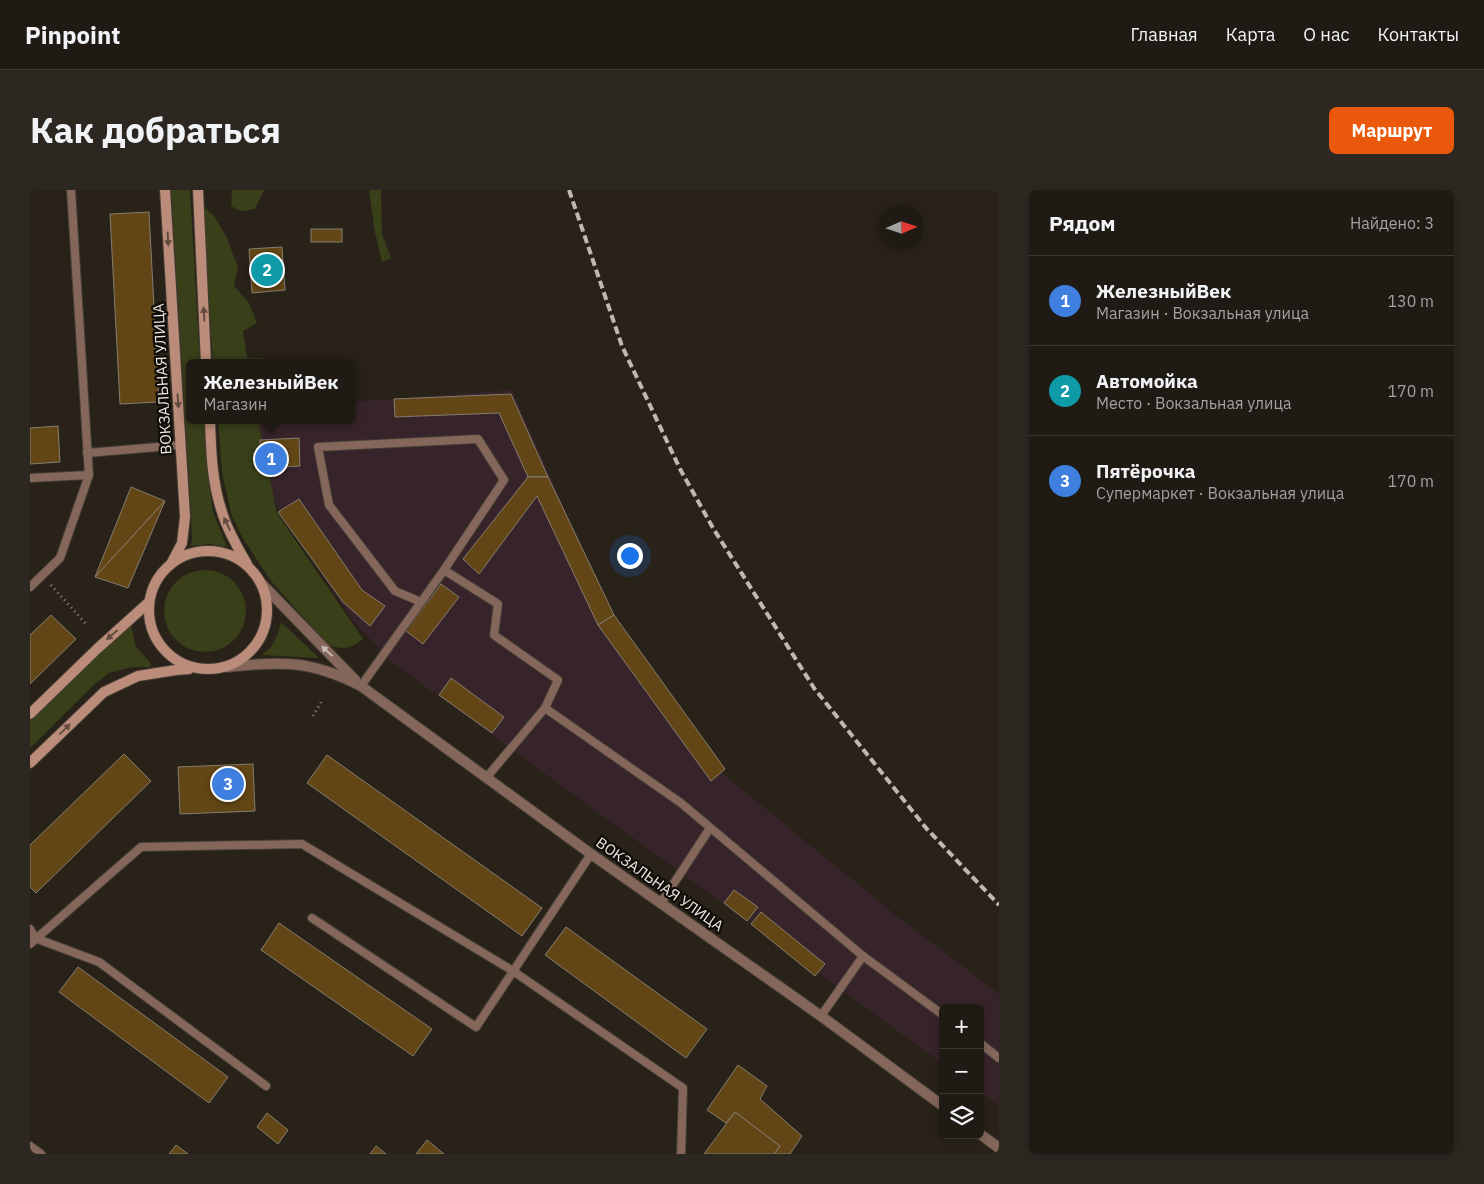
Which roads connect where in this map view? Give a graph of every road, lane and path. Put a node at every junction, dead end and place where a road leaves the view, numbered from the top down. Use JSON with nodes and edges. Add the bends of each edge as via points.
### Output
{"nodes":[{"id":1,"x":70,"y":190,"type":"edge"},
{"id":2,"x":166,"y":190,"type":"edge"},
{"id":3,"x":198,"y":190,"type":"edge"},
{"id":4,"x":206,"y":359,"type":"edge"},
{"id":5,"x":210,"y":424,"type":"edge"},
{"id":6,"x":180,"y":445,"type":"junction"},
{"id":7,"x":87,"y":453,"type":"junction"},
{"id":8,"x":88,"y":475,"type":"junction"},
{"id":9,"x":30,"y":478,"type":"edge"},
{"id":10,"x":171,"y":564,"type":"junction"},
{"id":11,"x":249,"y":568,"type":"junction"},
{"id":12,"x":444,"y":570,"type":"junction"},
{"id":13,"x":41,"y":576,"type":"junction"},
{"id":14,"x":260,"y":582,"type":"junction"},
{"id":15,"x":30,"y":587,"type":"edge"},
{"id":16,"x":421,"y":602,"type":"junction"},
{"id":17,"x":148,"y":603,"type":"junction"},
{"id":18,"x":87,"y":625,"type":"dead end"},
{"id":19,"x":227,"y":667,"type":"junction"},
{"id":20,"x":198,"y":669,"type":"junction"},
{"id":21,"x":361,"y":686,"type":"junction"},
{"id":22,"x":323,"y":699,"type":"dead end"},
{"id":23,"x":545,"y":708,"type":"junction"},
{"id":24,"x":30,"y":714,"type":"edge"},
{"id":25,"x":313,"y":716,"type":"dead end"},
{"id":26,"x":30,"y":763,"type":"edge"},
{"id":27,"x":486,"y":778,"type":"junction"},
{"id":28,"x":710,"y":828,"type":"junction"},
{"id":29,"x":590,"y":854,"type":"junction"},
{"id":30,"x":661,"y":903,"type":"junction"},
{"id":31,"x":312,"y":918,"type":"dead end"},
{"id":32,"x":30,"y":929,"type":"edge"},
{"id":33,"x":33,"y":941,"type":"edge"},
{"id":34,"x":863,"y":956,"type":"junction"},
{"id":35,"x":513,"y":972,"type":"junction"},
{"id":36,"x":939,"y":1012,"type":"edge"},
{"id":37,"x":821,"y":1016,"type":"junction"},
{"id":38,"x":984,"y":1047,"type":"edge"},
{"id":39,"x":999,"y":1058,"type":"edge"},
{"id":40,"x":266,"y":1086,"type":"dead end"},
{"id":41,"x":939,"y":1103,"type":"edge"},
{"id":42,"x":984,"y":1137,"type":"edge"},
{"id":43,"x":30,"y":1146,"type":"edge"},
{"id":44,"x":999,"y":1148,"type":"edge"},
{"id":45,"x":41,"y":1154,"type":"edge"},
{"id":46,"x":681,"y":1154,"type":"edge"}],
"edges":[{"from":1,"to":7,"type":"lane"},
{"from":2,"to":6,"type":"main road","name":"ВОКЗАЛЬНАЯ УЛИЦА","one_way":true},
{"from":4,"to":3,"type":"main road","one_way":true},
{"from":11,"to":5,"type":"main road","one_way":true,"via":[[218,501],[212,467]]},
{"from":6,"to":7,"type":"lane"},
{"from":6,"to":10,"type":"main road","name":"ВОКЗАЛЬНАЯ УЛИЦА","via":[[184,532]]},
{"from":7,"to":8,"type":"lane"},
{"from":8,"to":9,"type":"lane"},
{"from":8,"to":13,"type":"lane","via":[[60,558]]},
{"from":10,"to":11,"type":"main road","via":[[185,555],[202,551],[235,557]]},
{"from":10,"to":17,"type":"main road","via":[[154,584]]},
{"from":11,"to":14,"type":"main road"},
{"from":12,"to":16,"type":"lane"},
{"from":12,"to":16,"type":"lane","via":[[504,480],[478,439],[318,447],[328,505],[395,591]]},
{"from":12,"to":23,"type":"lane","via":[[498,604],[494,635],[558,680]]},
{"from":13,"to":15,"type":"lane"},
{"from":13,"to":18,"type":"path"},
{"from":14,"to":19,"type":"main road","via":[[266,598],[263,632],[242,659]]},
{"from":21,"to":14,"type":"street","name":"ВОКЗАЛЬНАЯ УЛИЦА","one_way":true},
{"from":16,"to":21,"type":"lane"},
{"from":17,"to":20,"type":"main road","via":[[155,637],[166,652],[180,663]]},
{"from":17,"to":24,"type":"main road","one_way":true},
{"from":19,"to":20,"type":"main road"},
{"from":19,"to":21,"type":"street","name":"ВОКЗАЛЬНАЯ УЛИЦА","via":[[271,663],[299,665],[341,676]]},
{"from":26,"to":20,"type":"main road","one_way":true,"via":[[104,692],[138,676]]},
{"from":21,"to":27,"type":"street","name":"ВОКЗАЛЬНАЯ УЛИЦА"},
{"from":22,"to":25,"type":"path"},
{"from":23,"to":27,"type":"lane"},
{"from":23,"to":28,"type":"lane","via":[[681,803]]},
{"from":27,"to":29,"type":"street","name":"ВОКЗАЛЬНАЯ УЛИЦА"},
{"from":28,"to":30,"type":"lane"},
{"from":28,"to":34,"type":"lane"},
{"from":29,"to":30,"type":"street","name":"ВОКЗАЛЬНАЯ УЛИЦА"},
{"from":29,"to":35,"type":"lane"},
{"from":30,"to":37,"type":"street","name":"ВОКЗАЛЬНАЯ УЛИЦА"},
{"from":31,"to":35,"type":"lane","via":[[476,1027]]},
{"from":32,"to":33,"type":"lane"},
{"from":33,"to":35,"type":"lane","via":[[141,846],[302,844]]},
{"from":33,"to":40,"type":"lane","via":[[99,962]]},
{"from":34,"to":36,"type":"lane"},
{"from":34,"to":37,"type":"lane"},
{"from":35,"to":46,"type":"lane","via":[[683,1088]]},
{"from":37,"to":41,"type":"street","name":"ВОКЗАЛЬНАЯ УЛИЦА"},
{"from":38,"to":39,"type":"lane"},
{"from":42,"to":44,"type":"street"},
{"from":43,"to":45,"type":"lane"}]}
